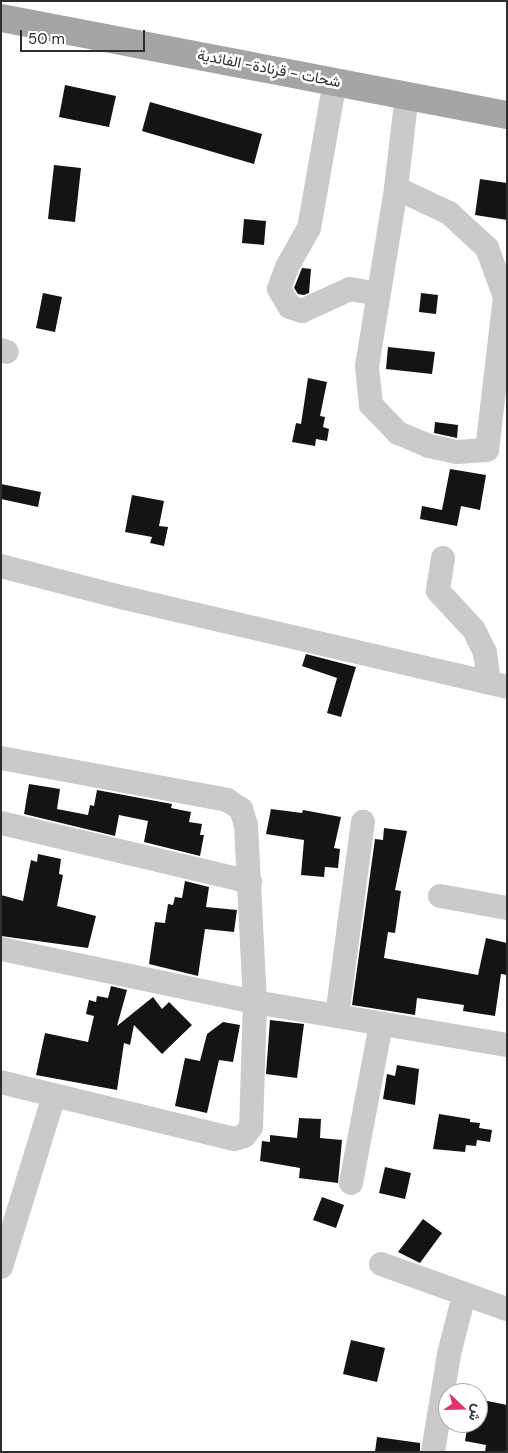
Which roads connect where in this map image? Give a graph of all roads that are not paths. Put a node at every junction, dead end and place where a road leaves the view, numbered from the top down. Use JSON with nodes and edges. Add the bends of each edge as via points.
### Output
{"nodes":[{"id":1,"x":1,"y":18,"type":"edge"},
{"id":2,"x":335,"y":81,"type":"junction"},
{"id":3,"x":407,"y":95,"type":"junction"},
{"id":4,"x":507,"y":114,"type":"edge"},
{"id":5,"x":396,"y":188,"type":"junction"},
{"id":6,"x":378,"y":294,"type":"junction"},
{"id":7,"x":443,"y":558,"type":"dead end"},
{"id":8,"x":1,"y":566,"type":"edge"},
{"id":9,"x":498,"y":685,"type":"edge"},
{"id":10,"x":1,"y":758,"type":"edge"},
{"id":11,"x":363,"y":822,"type":"dead end"},
{"id":12,"x":1,"y":823,"type":"edge"},
{"id":13,"x":250,"y":882,"type":"junction"},
{"id":14,"x":440,"y":896,"type":"dead end"},
{"id":15,"x":507,"y":908,"type":"edge"},
{"id":16,"x":1,"y":949,"type":"edge"},
{"id":17,"x":255,"y":1002,"type":"junction"},
{"id":18,"x":338,"y":1016,"type":"junction"},
{"id":19,"x":381,"y":1024,"type":"junction"},
{"id":20,"x":507,"y":1045,"type":"edge"},
{"id":21,"x":1,"y":1082,"type":"edge"},
{"id":22,"x":54,"y":1096,"type":"junction"},
{"id":23,"x":351,"y":1183,"type":"dead end"},
{"id":24,"x":381,"y":1264,"type":"dead end"},
{"id":25,"x":1,"y":1267,"type":"edge"},
{"id":26,"x":464,"y":1295,"type":"junction"},
{"id":27,"x":507,"y":1309,"type":"edge"},
{"id":28,"x":432,"y":1452,"type":"edge"}],
"edges":[{"from":1,"to":2,"type":"main road","name":"شحات - قرنادة- الفائدية"},
{"from":2,"to":3,"type":"main road","name":"شحات - قرنادة- الفائدية"},
{"from":2,"to":6,"type":"street","via":[[309,228],[287,267],[279,289],[290,307],[302,311],[350,289]]},
{"from":3,"to":4,"type":"main road","name":"شحات - قرنادة- الفائدية"},
{"from":3,"to":5,"type":"street"},
{"from":5,"to":6,"type":"street"},
{"from":5,"to":6,"type":"street","via":[[449,213],[487,248],[505,297],[487,450],[458,452],[429,446],[398,433],[371,406],[366,366]]},
{"from":7,"to":9,"type":"street","via":[[438,591],[474,630]]},
{"from":8,"to":9,"type":"street"},
{"from":10,"to":13,"type":"street","via":[[227,800],[240,809],[246,825]]},
{"from":11,"to":18,"type":"street"},
{"from":12,"to":13,"type":"street"},
{"from":13,"to":17,"type":"street"},
{"from":14,"to":15,"type":"street"},
{"from":16,"to":17,"type":"street"},
{"from":17,"to":18,"type":"street"},
{"from":17,"to":22,"type":"street","via":[[251,1127],[244,1136],[234,1139]]},
{"from":18,"to":19,"type":"street"},
{"from":19,"to":20,"type":"street"},
{"from":19,"to":23,"type":"street"},
{"from":21,"to":22,"type":"street"},
{"from":22,"to":25,"type":"street"},
{"from":24,"to":26,"type":"street"},
{"from":26,"to":27,"type":"street"},
{"from":26,"to":28,"type":"street","via":[[449,1354]]}]}
